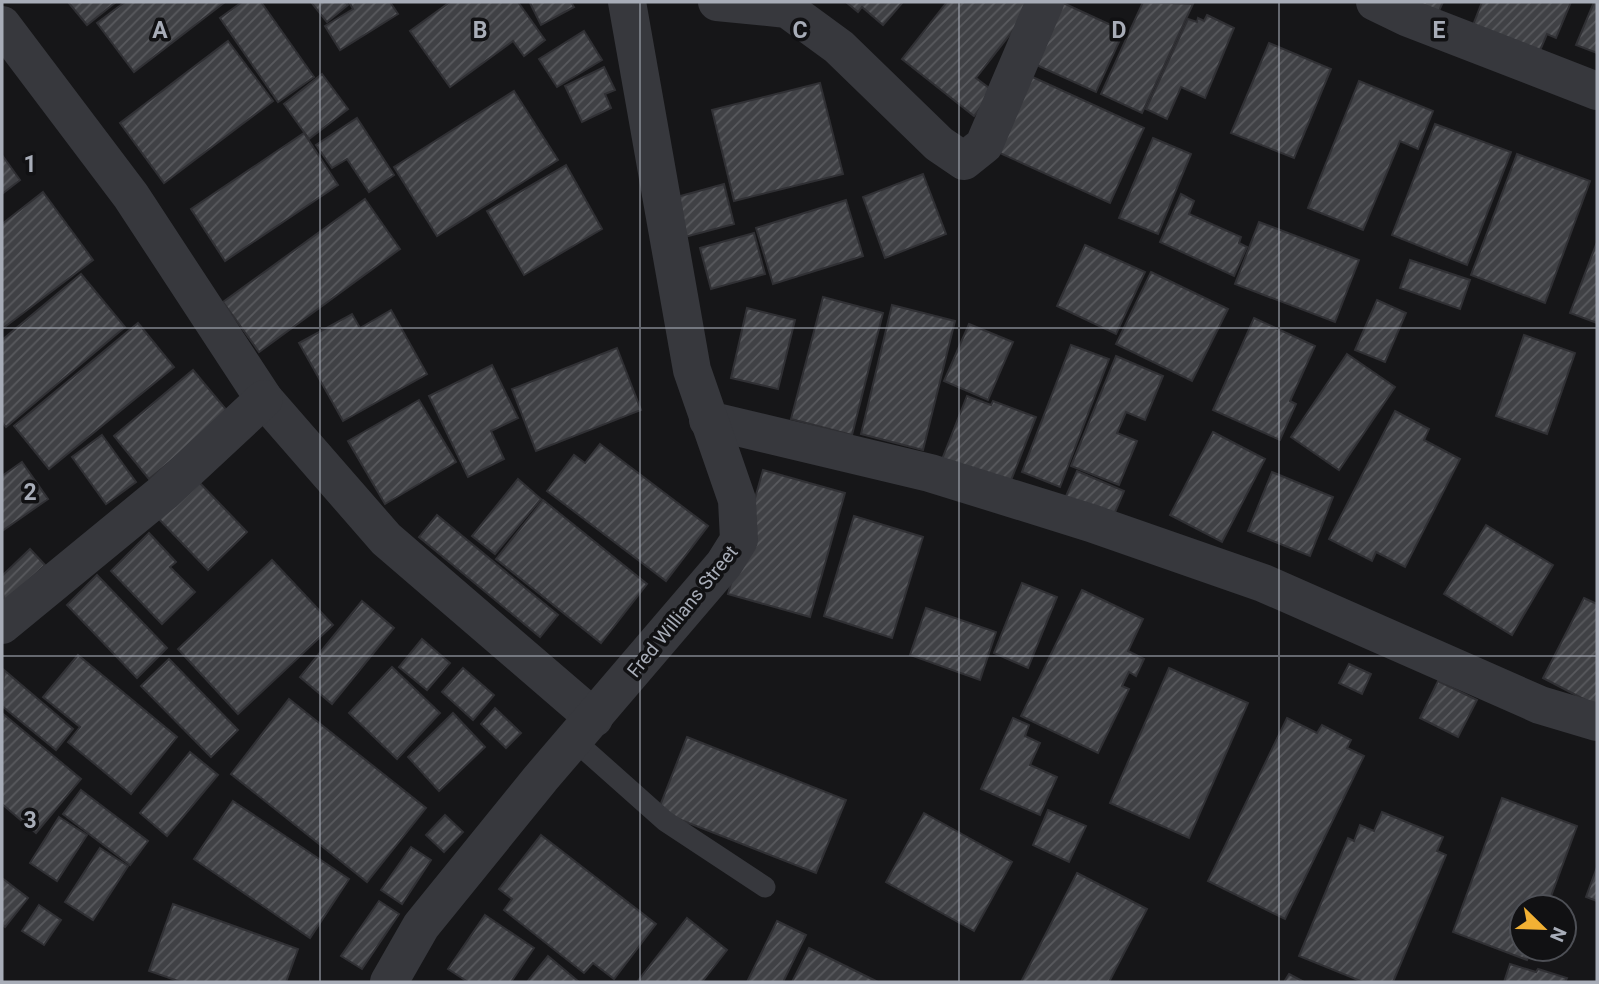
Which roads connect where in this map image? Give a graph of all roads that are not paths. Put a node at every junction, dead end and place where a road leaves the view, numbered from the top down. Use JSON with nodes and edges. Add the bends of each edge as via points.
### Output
{"nodes":[{"id":1,"x":627,"y":2,"type":"edge"},
{"id":2,"x":717,"y":2,"type":"edge"},
{"id":3,"x":1045,"y":2,"type":"edge"},
{"id":4,"x":1375,"y":2,"type":"edge"},
{"id":5,"x":2,"y":25,"type":"edge"},
{"id":6,"x":1597,"y":90,"type":"edge"},
{"id":7,"x":264,"y":399,"type":"junction"},
{"id":8,"x":708,"y":420,"type":"junction"},
{"id":9,"x":2,"y":625,"type":"edge"},
{"id":10,"x":1597,"y":722,"type":"edge"},
{"id":11,"x":584,"y":729,"type":"junction"},
{"id":12,"x":765,"y":887,"type":"dead end"},
{"id":13,"x":389,"y":982,"type":"edge"}],
"edges":[{"from":1,"to":8,"type":"street","name":"Fred Willians Street","via":[[692,370]]},
{"from":2,"to":3,"type":"street","via":[[787,9],[839,47],[939,144],[964,161],[984,145]]},
{"from":4,"to":6,"type":"street"},
{"from":5,"to":7,"type":"street","via":[[131,197]]},
{"from":7,"to":9,"type":"street","via":[[164,492]]},
{"from":7,"to":11,"type":"street","via":[[386,539]]},
{"from":8,"to":10,"type":"street","via":[[930,473],[1103,527],[1263,583],[1540,705]]},
{"from":8,"to":11,"type":"street","name":"Fred Willians Street","via":[[737,500],[739,540],[724,565]]},
{"from":11,"to":12,"type":"lane","via":[[665,821]]},
{"from":11,"to":13,"type":"street","name":"Fred Willians Street","via":[[421,926]]}]}
